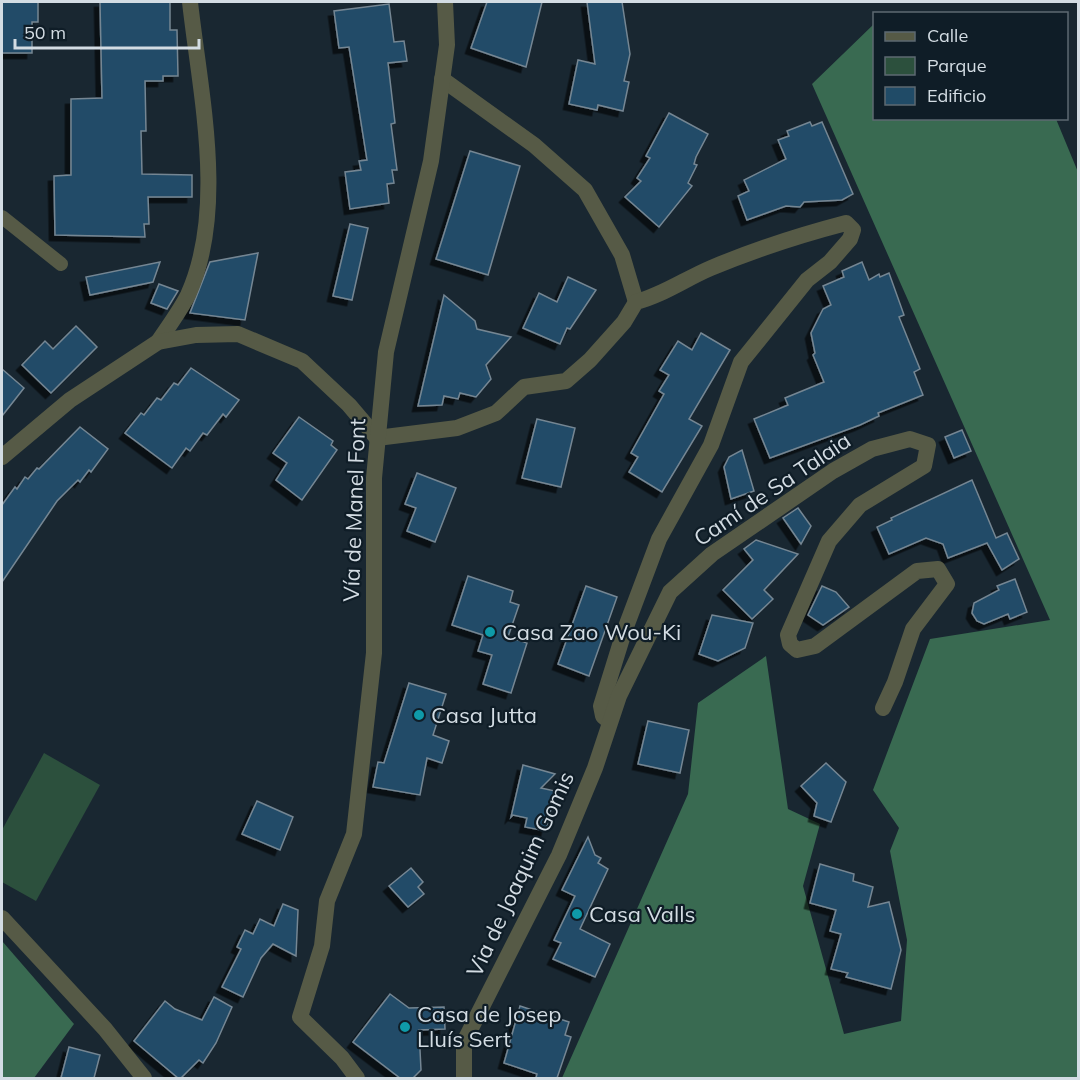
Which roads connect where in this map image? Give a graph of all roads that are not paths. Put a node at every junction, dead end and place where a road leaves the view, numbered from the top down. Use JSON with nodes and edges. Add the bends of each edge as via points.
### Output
{"nodes":[{"id":1,"x":190,"y":2,"type":"edge"},
{"id":2,"x":445,"y":2,"type":"edge"},
{"id":3,"x":442,"y":79,"type":"junction"},
{"id":4,"x":2,"y":218,"type":"edge"},
{"id":5,"x":61,"y":264,"type":"dead end"},
{"id":6,"x":636,"y":302,"type":"junction"},
{"id":7,"x":159,"y":342,"type":"junction"},
{"id":8,"x":377,"y":438,"type":"junction"},
{"id":9,"x":2,"y":457,"type":"edge"},
{"id":10,"x":884,"y":708,"type":"dead end"},
{"id":11,"x":609,"y":721,"type":"junction"},
{"id":12,"x":2,"y":918,"type":"edge"},
{"id":13,"x":144,"y":1078,"type":"edge"},
{"id":14,"x":357,"y":1078,"type":"edge"},
{"id":15,"x":464,"y":1078,"type":"edge"}],
"edges":[{"from":1,"to":7,"type":"street","via":[[210,182],[206,235],[188,296]]},
{"from":2,"to":3,"type":"street","name":"Vía de Manel Font","via":[[447,45]]},
{"from":3,"to":6,"type":"street","via":[[534,145],[585,190],[622,255]]},
{"from":3,"to":8,"type":"street","name":"Vía de Manel Font","via":[[431,161],[386,352]]},
{"from":4,"to":5,"type":"lane"},
{"from":6,"to":8,"type":"street","via":[[624,322],[566,381],[524,387],[496,413],[457,429]]},
{"from":6,"to":11,"type":"street","via":[[657,296],[709,269],[817,231],[846,223],[853,230],[850,239],[807,280],[741,362],[711,445],[659,539],[628,622],[601,706]]},
{"from":7,"to":8,"type":"street","via":[[196,335],[238,334],[302,361]]},
{"from":7,"to":9,"type":"street","via":[[70,400]]},
{"from":8,"to":14,"type":"street","name":"Vía de Manel Font","via":[[374,653],[354,834],[327,901],[322,946],[300,1017]]},
{"from":10,"to":11,"type":"street","name":"Camí de Sa Talaia","via":[[913,629],[947,584],[938,569],[917,570],[815,646],[797,650],[788,635],[829,541],[860,505],[924,466],[928,446],[910,439],[872,449],[832,471],[712,554],[670,592]]},
{"from":11,"to":15,"type":"street","name":"Via de Joaquim Gomis","via":[[595,768],[559,855],[464,1042]]},
{"from":12,"to":13,"type":"street","via":[[105,1029]]}]}
